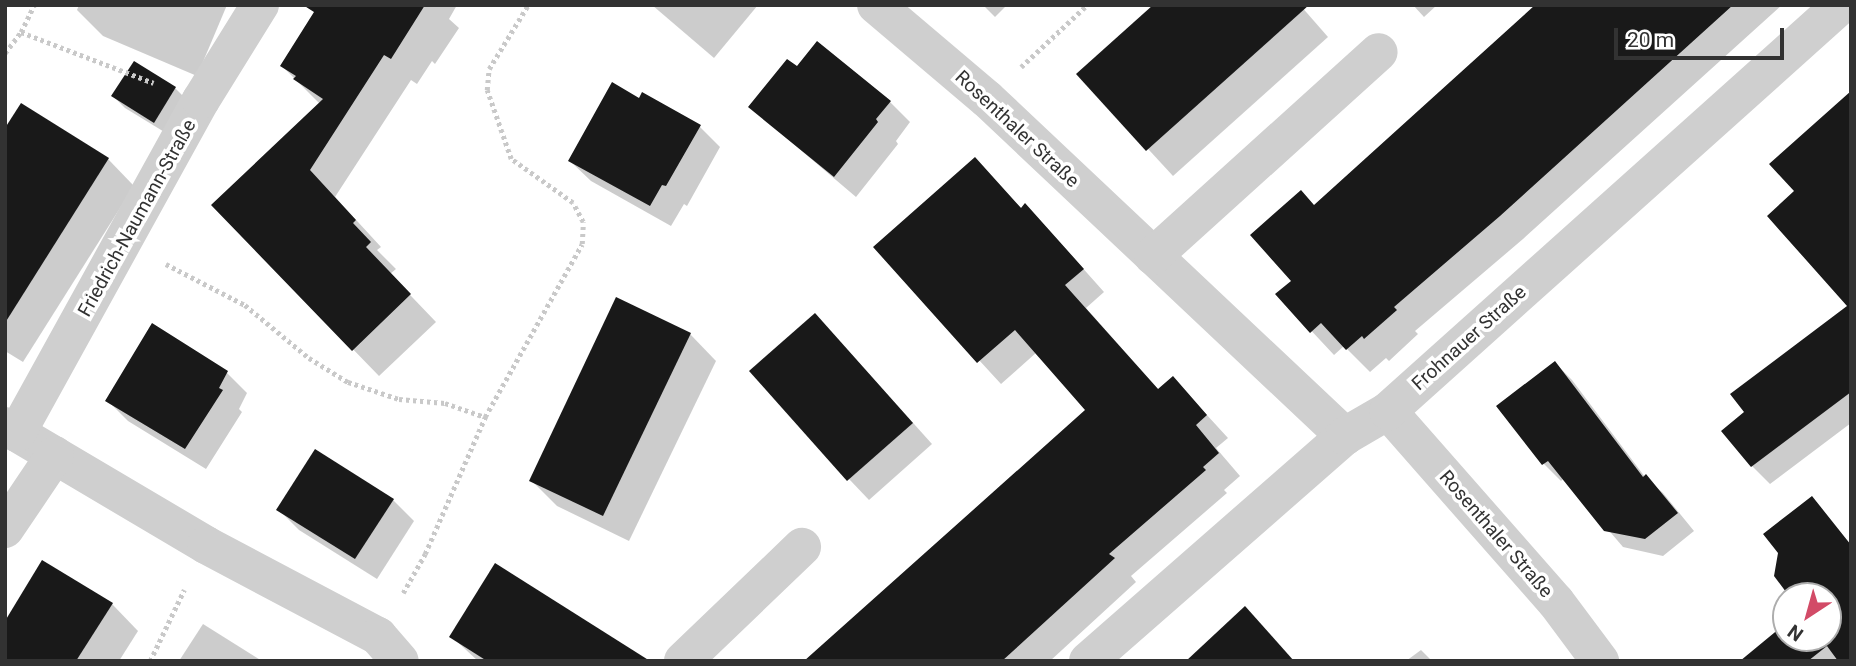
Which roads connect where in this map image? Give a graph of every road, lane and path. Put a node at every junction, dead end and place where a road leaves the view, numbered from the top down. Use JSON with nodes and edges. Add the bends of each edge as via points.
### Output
{"nodes":[{"id":1,"x":34,"y":5,"type":"edge"},
{"id":2,"x":260,"y":5,"type":"edge"},
{"id":3,"x":528,"y":5,"type":"edge"},
{"id":4,"x":876,"y":5,"type":"edge"},
{"id":5,"x":1087,"y":5,"type":"edge"},
{"id":6,"x":1841,"y":5,"type":"edge"},
{"id":7,"x":21,"y":32,"type":"junction"},
{"id":8,"x":1379,"y":52,"type":"dead end"},
{"id":9,"x":5,"y":53,"type":"edge"},
{"id":10,"x":167,"y":88,"type":"dead end"},
{"id":11,"x":987,"y":99,"type":"junction"},
{"id":12,"x":1153,"y":256,"type":"junction"},
{"id":13,"x":170,"y":266,"type":"dead end"},
{"id":14,"x":1388,"y":411,"type":"junction"},
{"id":15,"x":485,"y":417,"type":"junction"},
{"id":16,"x":11,"y":430,"type":"edge"},
{"id":17,"x":1345,"y":436,"type":"junction"},
{"id":18,"x":55,"y":454,"type":"junction"},
{"id":19,"x":5,"y":529,"type":"edge"},
{"id":20,"x":206,"y":545,"type":"junction"},
{"id":21,"x":802,"y":547,"type":"dead end"},
{"id":22,"x":389,"y":649,"type":"edge"},
{"id":23,"x":150,"y":661,"type":"edge"},
{"id":24,"x":683,"y":661,"type":"edge"},
{"id":25,"x":1088,"y":661,"type":"edge"},
{"id":26,"x":1600,"y":661,"type":"edge"}],
"edges":[{"from":1,"to":7,"type":"path"},
{"from":2,"to":16,"type":"street","name":"Friedrich-Naumann-Straße"},
{"from":3,"to":15,"type":"path","via":[[489,69],[487,90],[511,159],[573,203],[583,222],[582,243]]},
{"from":4,"to":11,"type":"street","name":"Rosenthaler Straße"},
{"from":5,"to":11,"type":"path"},
{"from":6,"to":14,"type":"street","name":"Frohnauer Straße"},
{"from":7,"to":9,"type":"path"},
{"from":7,"to":10,"type":"path"},
{"from":8,"to":12,"type":"street"},
{"from":11,"to":12,"type":"street","name":"Rosenthaler Straße"},
{"from":12,"to":17,"type":"street","name":"Rosenthaler Straße"},
{"from":13,"to":15,"type":"path","via":[[245,305],[309,358],[348,382],[399,399],[445,402]]},
{"from":14,"to":17,"type":"street","name":"Frohnauer Straße"},
{"from":14,"to":26,"type":"street","name":"Rosenthaler Straße","via":[[1556,602]]},
{"from":15,"to":22,"type":"path"},
{"from":16,"to":18,"type":"street","name":"Friedrich-Naumann-Straße"},
{"from":17,"to":25,"type":"street","name":"Frohnauer Straße"},
{"from":18,"to":19,"type":"street"},
{"from":18,"to":20,"type":"street","name":"Friedrich-Naumann-Straße"},
{"from":20,"to":22,"type":"street","name":"Friedrich-Naumann-Straße"},
{"from":20,"to":23,"type":"path"},
{"from":21,"to":24,"type":"street"}]}
